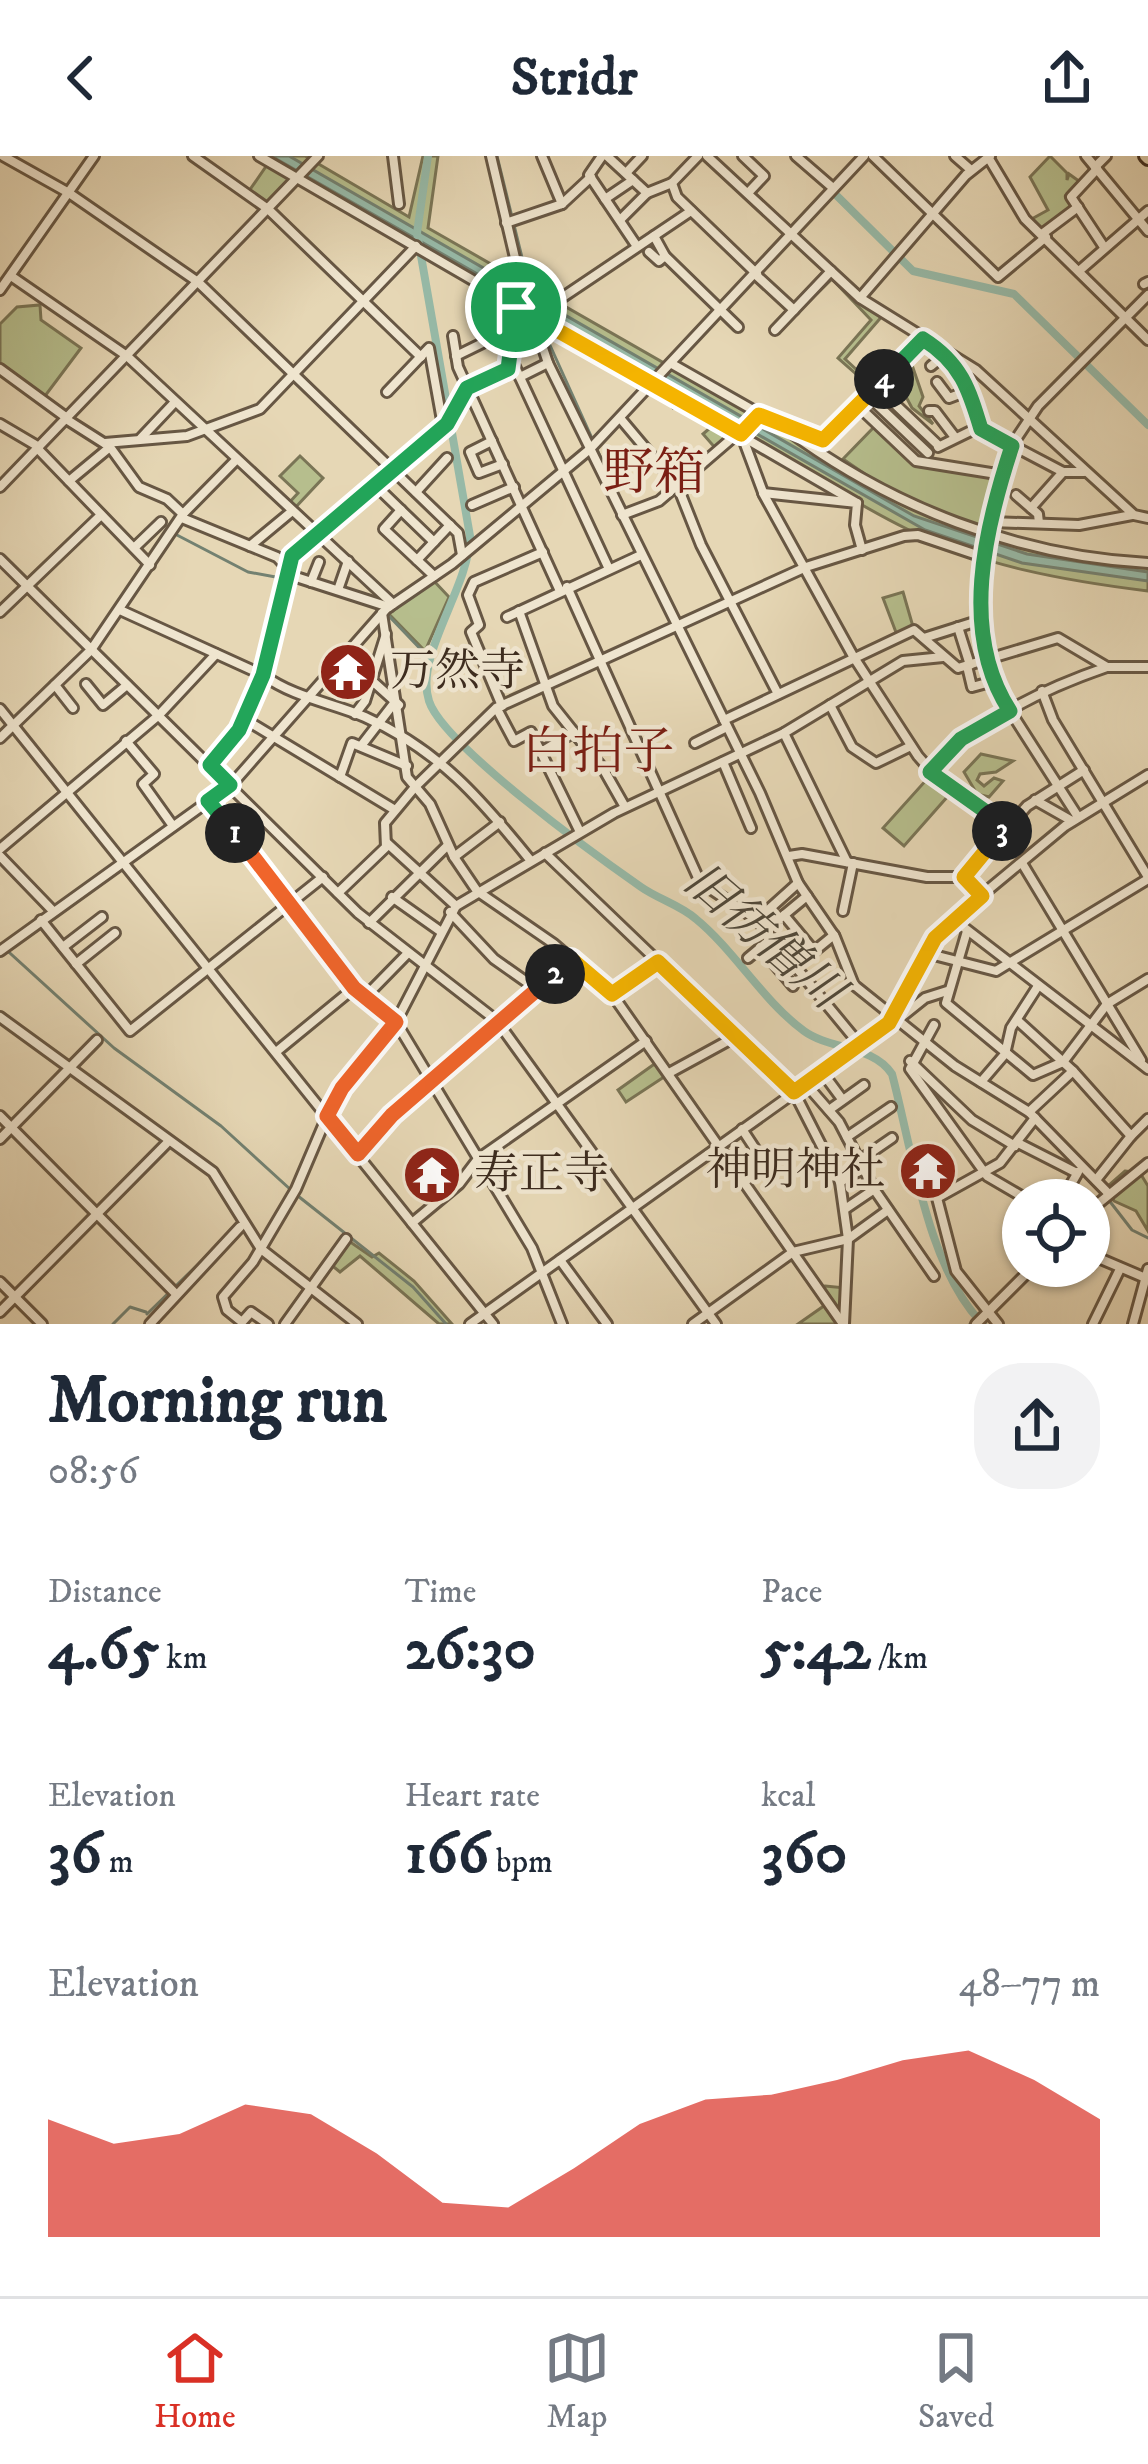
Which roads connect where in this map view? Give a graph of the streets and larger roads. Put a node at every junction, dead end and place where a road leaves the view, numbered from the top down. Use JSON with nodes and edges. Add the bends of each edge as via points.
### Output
{"nodes":[{"id":1,"x":4,"y":156,"type":"edge"},
{"id":2,"x":94,"y":156,"type":"edge"},
{"id":3,"x":193,"y":156,"type":"edge"},
{"id":4,"x":260,"y":156,"type":"edge"},
{"id":5,"x":393,"y":156,"type":"edge"},
{"id":6,"x":491,"y":156,"type":"edge"},
{"id":7,"x":542,"y":156,"type":"edge"},
{"id":8,"x":605,"y":156,"type":"edge"},
{"id":9,"x":642,"y":156,"type":"edge"},
{"id":10,"x":702,"y":156,"type":"edge"},
{"id":11,"x":742,"y":156,"type":"edge"},
{"id":12,"x":796,"y":156,"type":"edge"},
{"id":13,"x":869,"y":156,"type":"edge"},
{"id":14,"x":956,"y":156,"type":"edge"},
{"id":15,"x":1086,"y":156,"type":"edge"},
{"id":16,"x":1106,"y":156,"type":"edge"},
{"id":17,"x":989,"y":157,"type":"edge"},
{"id":18,"x":316,"y":158,"type":"edge"},
{"id":19,"x":1096,"y":168,"type":"junction"},
{"id":20,"x":971,"y":170,"type":"junction"},
{"id":21,"x":629,"y":176,"type":"junction"},
{"id":22,"x":298,"y":177,"type":"junction"},
{"id":23,"x":590,"y":177,"type":"junction"},
{"id":24,"x":672,"y":183,"type":"junction"},
{"id":25,"x":832,"y":188,"type":"junction"},
{"id":26,"x":69,"y":193,"type":"junction"},
{"id":27,"x":646,"y":193,"type":"junction"},
{"id":28,"x":748,"y":193,"type":"junction"},
{"id":29,"x":605,"y":199,"type":"junction"},
{"id":30,"x":399,"y":204,"type":"dead end"},
{"id":31,"x":562,"y":204,"type":"junction"},
{"id":32,"x":1078,"y":207,"type":"junction"},
{"id":33,"x":268,"y":209,"type":"junction"},
{"id":34,"x":692,"y":210,"type":"junction"},
{"id":35,"x":1148,"y":211,"type":"edge"},
{"id":36,"x":933,"y":214,"type":"junction"},
{"id":37,"x":1138,"y":219,"type":"junction"},
{"id":38,"x":620,"y":220,"type":"junction"},
{"id":39,"x":506,"y":223,"type":"junction"},
{"id":40,"x":1148,"y":231,"type":"edge"},
{"id":41,"x":654,"y":236,"type":"junction"},
{"id":42,"x":793,"y":236,"type":"junction"},
{"id":43,"x":1044,"y":236,"type":"junction"},
{"id":44,"x":636,"y":244,"type":"junction"},
{"id":45,"x":416,"y":246,"type":"junction"},
{"id":46,"x":1104,"y":247,"type":"junction"},
{"id":47,"x":649,"y":252,"type":"dead end"},
{"id":48,"x":665,"y":256,"type":"junction"},
{"id":49,"x":0,"y":263,"type":"edge"},
{"id":50,"x":831,"y":271,"type":"junction"},
{"id":51,"x":1079,"y":271,"type":"junction"},
{"id":52,"x":13,"y":273,"type":"junction"},
{"id":53,"x":757,"y":274,"type":"junction"},
{"id":54,"x":198,"y":282,"type":"junction"},
{"id":55,"x":0,"y":290,"type":"edge"},
{"id":56,"x":1148,"y":295,"type":"edge"},
{"id":57,"x":563,"y":297,"type":"dead end"},
{"id":58,"x":860,"y":298,"type":"junction"},
{"id":59,"x":364,"y":301,"type":"junction"},
{"id":60,"x":516,"y":307,"type":"junction"},
{"id":61,"x":794,"y":310,"type":"junction"},
{"id":62,"x":722,"y":311,"type":"junction"},
{"id":63,"x":530,"y":313,"type":"junction"},
{"id":64,"x":1126,"y":317,"type":"junction"},
{"id":65,"x":738,"y":327,"type":"dead end"},
{"id":66,"x":775,"y":330,"type":"dead end"},
{"id":67,"x":512,"y":335,"type":"junction"},
{"id":68,"x":453,"y":336,"type":"dead end"},
{"id":69,"x":923,"y":339,"type":"junction"},
{"id":70,"x":1148,"y":340,"type":"edge"},
{"id":71,"x":947,"y":353,"type":"junction"},
{"id":72,"x":510,"y":355,"type":"junction"},
{"id":73,"x":127,"y":356,"type":"junction"},
{"id":74,"x":456,"y":356,"type":"junction"},
{"id":75,"x":421,"y":357,"type":"junction"},
{"id":76,"x":548,"y":363,"type":"junction"},
{"id":77,"x":671,"y":365,"type":"junction"},
{"id":78,"x":931,"y":366,"type":"dead end"},
{"id":79,"x":0,"y":368,"type":"edge"},
{"id":80,"x":293,"y":374,"type":"junction"},
{"id":81,"x":520,"y":377,"type":"junction"},
{"id":82,"x":937,"y":382,"type":"dead end"},
{"id":83,"x":652,"y":384,"type":"junction"},
{"id":84,"x":877,"y":387,"type":"junction"},
{"id":85,"x":467,"y":388,"type":"junction"},
{"id":86,"x":970,"y":390,"type":"junction"},
{"id":87,"x":387,"y":392,"type":"dead end"},
{"id":88,"x":866,"y":394,"type":"junction"},
{"id":89,"x":175,"y":402,"type":"junction"},
{"id":90,"x":857,"y":405,"type":"junction"},
{"id":91,"x":928,"y":411,"type":"dead end"},
{"id":92,"x":759,"y":415,"type":"junction"},
{"id":93,"x":67,"y":418,"type":"junction"},
{"id":94,"x":620,"y":418,"type":"junction"},
{"id":95,"x":1029,"y":420,"type":"junction"},
{"id":96,"x":0,"y":424,"type":"edge"},
{"id":97,"x":980,"y":427,"type":"junction"},
{"id":98,"x":443,"y":428,"type":"junction"},
{"id":99,"x":786,"y":429,"type":"junction"},
{"id":100,"x":205,"y":430,"type":"junction"},
{"id":101,"x":742,"y":434,"type":"junction"},
{"id":102,"x":954,"y":436,"type":"junction"},
{"id":103,"x":140,"y":439,"type":"junction"},
{"id":104,"x":493,"y":442,"type":"junction"},
{"id":105,"x":108,"y":445,"type":"junction"},
{"id":106,"x":939,"y":446,"type":"junction"},
{"id":107,"x":1012,"y":446,"type":"junction"},
{"id":108,"x":38,"y":448,"type":"junction"},
{"id":109,"x":590,"y":449,"type":"junction"},
{"id":110,"x":928,"y":453,"type":"junction"},
{"id":111,"x":448,"y":458,"type":"dead end"},
{"id":112,"x":236,"y":460,"type":"junction"},
{"id":113,"x":916,"y":461,"type":"junction"},
{"id":114,"x":503,"y":464,"type":"junction"},
{"id":115,"x":393,"y":470,"type":"junction"},
{"id":116,"x":563,"y":470,"type":"junction"},
{"id":117,"x":1063,"y":472,"type":"junction"},
{"id":118,"x":1086,"y":472,"type":"junction"},
{"id":119,"x":1003,"y":475,"type":"junction"},
{"id":120,"x":69,"y":482,"type":"junction"},
{"id":121,"x":375,"y":485,"type":"junction"},
{"id":122,"x":514,"y":487,"type":"junction"},
{"id":123,"x":678,"y":487,"type":"junction"},
{"id":124,"x":0,"y":488,"type":"edge"},
{"id":125,"x":416,"y":492,"type":"junction"},
{"id":126,"x":763,"y":493,"type":"junction"},
{"id":127,"x":1016,"y":495,"type":"dead end"},
{"id":128,"x":857,"y":502,"type":"junction"},
{"id":129,"x":521,"y":503,"type":"junction"},
{"id":130,"x":472,"y":505,"type":"dead end"},
{"id":131,"x":1031,"y":508,"type":"junction"},
{"id":132,"x":401,"y":510,"type":"junction"},
{"id":133,"x":291,"y":512,"type":"junction"},
{"id":134,"x":101,"y":514,"type":"junction"},
{"id":135,"x":622,"y":515,"type":"junction"},
{"id":136,"x":1134,"y":515,"type":"junction"},
{"id":137,"x":183,"y":516,"type":"junction"},
{"id":138,"x":1148,"y":518,"type":"edge"},
{"id":139,"x":161,"y":522,"type":"dead end"},
{"id":140,"x":991,"y":523,"type":"junction"},
{"id":141,"x":1039,"y":523,"type":"junction"},
{"id":142,"x":450,"y":525,"type":"junction"},
{"id":143,"x":314,"y":534,"type":"junction"},
{"id":144,"x":988,"y":535,"type":"junction"},
{"id":145,"x":434,"y":542,"type":"junction"},
{"id":146,"x":248,"y":547,"type":"junction"},
{"id":147,"x":134,"y":548,"type":"junction"},
{"id":148,"x":862,"y":550,"type":"junction"},
{"id":149,"x":543,"y":552,"type":"junction"},
{"id":150,"x":641,"y":555,"type":"junction"},
{"id":151,"x":462,"y":556,"type":"junction"},
{"id":152,"x":983,"y":557,"type":"junction"},
{"id":153,"x":0,"y":559,"type":"edge"},
{"id":154,"x":417,"y":560,"type":"junction"},
{"id":155,"x":348,"y":561,"type":"junction"},
{"id":156,"x":319,"y":562,"type":"dead end"},
{"id":157,"x":148,"y":563,"type":"junction"},
{"id":158,"x":1148,"y":563,"type":"edge"},
{"id":159,"x":806,"y":567,"type":"junction"},
{"id":160,"x":609,"y":569,"type":"junction"},
{"id":161,"x":284,"y":575,"type":"junction"},
{"id":162,"x":434,"y":576,"type":"junction"},
{"id":163,"x":311,"y":582,"type":"junction"},
{"id":164,"x":27,"y":586,"type":"junction"},
{"id":165,"x":564,"y":589,"type":"junction"},
{"id":166,"x":338,"y":590,"type":"junction"},
{"id":167,"x":733,"y":603,"type":"junction"},
{"id":168,"x":387,"y":609,"type":"junction"},
{"id":169,"x":121,"y":610,"type":"junction"},
{"id":170,"x":519,"y":611,"type":"junction"},
{"id":171,"x":0,"y":612,"type":"edge"},
{"id":172,"x":507,"y":617,"type":"dead end"},
{"id":173,"x":984,"y":619,"type":"junction"},
{"id":174,"x":958,"y":627,"type":"junction"},
{"id":175,"x":678,"y":629,"type":"junction"},
{"id":176,"x":386,"y":634,"type":"junction"},
{"id":177,"x":922,"y":638,"type":"junction"},
{"id":178,"x":89,"y":648,"type":"junction"},
{"id":179,"x":216,"y":654,"type":"junction"},
{"id":180,"x":853,"y":656,"type":"junction"},
{"id":181,"x":943,"y":657,"type":"junction"},
{"id":182,"x":986,"y":662,"type":"junction"},
{"id":183,"x":602,"y":664,"type":"junction"},
{"id":184,"x":968,"y":666,"type":"junction"},
{"id":185,"x":1107,"y":667,"type":"junction"},
{"id":186,"x":1148,"y":667,"type":"edge"},
{"id":187,"x":263,"y":675,"type":"junction"},
{"id":188,"x":369,"y":678,"type":"junction"},
{"id":189,"x":870,"y":681,"type":"junction"},
{"id":190,"x":994,"y":681,"type":"junction"},
{"id":191,"x":86,"y":684,"type":"dead end"},
{"id":192,"x":128,"y":685,"type":"junction"},
{"id":193,"x":55,"y":686,"type":"junction"},
{"id":194,"x":545,"y":688,"type":"junction"},
{"id":195,"x":1042,"y":691,"type":"junction"},
{"id":196,"x":778,"y":694,"type":"junction"},
{"id":197,"x":308,"y":699,"type":"junction"},
{"id":198,"x":397,"y":704,"type":"junction"},
{"id":199,"x":830,"y":705,"type":"junction"},
{"id":200,"x":499,"y":707,"type":"junction"},
{"id":201,"x":73,"y":708,"type":"dead end"},
{"id":202,"x":0,"y":710,"type":"edge"},
{"id":203,"x":1010,"y":711,"type":"junction"},
{"id":204,"x":355,"y":714,"type":"junction"},
{"id":205,"x":159,"y":715,"type":"junction"},
{"id":206,"x":243,"y":722,"type":"junction"},
{"id":207,"x":376,"y":723,"type":"junction"},
{"id":208,"x":14,"y":724,"type":"junction"},
{"id":209,"x":726,"y":724,"type":"junction"},
{"id":210,"x":574,"y":732,"type":"junction"},
{"id":211,"x":784,"y":733,"type":"junction"},
{"id":212,"x":274,"y":737,"type":"junction"},
{"id":213,"x":0,"y":738,"type":"edge"},
{"id":214,"x":406,"y":739,"type":"junction"},
{"id":215,"x":126,"y":741,"type":"junction"},
{"id":216,"x":695,"y":743,"type":"dead end"},
{"id":217,"x":361,"y":746,"type":"junction"},
{"id":218,"x":911,"y":746,"type":"junction"},
{"id":219,"x":543,"y":751,"type":"junction"},
{"id":220,"x":741,"y":754,"type":"junction"},
{"id":221,"x":444,"y":763,"type":"junction"},
{"id":222,"x":723,"y":763,"type":"junction"},
{"id":223,"x":210,"y":765,"type":"junction"},
{"id":224,"x":407,"y":766,"type":"junction"},
{"id":225,"x":1084,"y":770,"type":"junction"},
{"id":226,"x":930,"y":772,"type":"junction"},
{"id":227,"x":1148,"y":775,"type":"edge"},
{"id":228,"x":340,"y":777,"type":"junction"},
{"id":229,"x":230,"y":785,"type":"junction"},
{"id":230,"x":1059,"y":785,"type":"junction"},
{"id":231,"x":415,"y":787,"type":"junction"},
{"id":232,"x":66,"y":789,"type":"junction"},
{"id":233,"x":659,"y":792,"type":"junction"},
{"id":234,"x":760,"y":793,"type":"junction"},
{"id":235,"x":1036,"y":800,"type":"junction"},
{"id":236,"x":208,"y":801,"type":"junction"},
{"id":237,"x":1103,"y":801,"type":"junction"},
{"id":238,"x":740,"y":802,"type":"junction"},
{"id":239,"x":625,"y":807,"type":"junction"},
{"id":240,"x":395,"y":810,"type":"junction"},
{"id":241,"x":1075,"y":819,"type":"junction"},
{"id":242,"x":500,"y":822,"type":"junction"},
{"id":243,"x":173,"y":826,"type":"junction"},
{"id":244,"x":1006,"y":826,"type":"junction"},
{"id":245,"x":751,"y":828,"type":"dead end"},
{"id":246,"x":580,"y":832,"type":"junction"},
{"id":247,"x":386,"y":842,"type":"junction"},
{"id":248,"x":448,"y":845,"type":"junction"},
{"id":249,"x":0,"y":852,"type":"edge"},
{"id":250,"x":545,"y":853,"type":"junction"},
{"id":251,"x":789,"y":856,"type":"junction"},
{"id":252,"x":454,"y":857,"type":"junction"},
{"id":253,"x":531,"y":861,"type":"junction"},
{"id":254,"x":124,"y":862,"type":"junction"},
{"id":255,"x":850,"y":863,"type":"junction"},
{"id":256,"x":1022,"y":863,"type":"junction"},
{"id":257,"x":419,"y":875,"type":"junction"},
{"id":258,"x":322,"y":877,"type":"junction"},
{"id":259,"x":964,"y":877,"type":"junction"},
{"id":260,"x":1148,"y":878,"type":"edge"},
{"id":261,"x":798,"y":883,"type":"junction"},
{"id":262,"x":477,"y":891,"type":"junction"},
{"id":263,"x":338,"y":893,"type":"junction"},
{"id":264,"x":807,"y":896,"type":"junction"},
{"id":265,"x":982,"y":896,"type":"junction"},
{"id":266,"x":392,"y":897,"type":"junction"},
{"id":267,"x":289,"y":905,"type":"junction"},
{"id":268,"x":453,"y":909,"type":"junction"},
{"id":269,"x":53,"y":911,"type":"junction"},
{"id":270,"x":843,"y":911,"type":"dead end"},
{"id":271,"x":784,"y":915,"type":"junction"},
{"id":272,"x":102,"y":916,"type":"dead end"},
{"id":273,"x":953,"y":919,"type":"junction"},
{"id":274,"x":41,"y":920,"type":"junction"},
{"id":275,"x":757,"y":920,"type":"junction"},
{"id":276,"x":369,"y":923,"type":"junction"},
{"id":277,"x":1062,"y":930,"type":"junction"},
{"id":278,"x":968,"y":931,"type":"junction"},
{"id":279,"x":440,"y":932,"type":"junction"},
{"id":280,"x":115,"y":933,"type":"dead end"},
{"id":281,"x":769,"y":934,"type":"junction"},
{"id":282,"x":834,"y":935,"type":"junction"},
{"id":283,"x":63,"y":946,"type":"junction"},
{"id":284,"x":760,"y":947,"type":"junction"},
{"id":285,"x":3,"y":948,"type":"edge"},
{"id":286,"x":814,"y":951,"type":"junction"},
{"id":287,"x":407,"y":952,"type":"junction"},
{"id":288,"x":926,"y":953,"type":"junction"},
{"id":289,"x":748,"y":958,"type":"dead end"},
{"id":290,"x":571,"y":959,"type":"junction"},
{"id":291,"x":658,"y":962,"type":"junction"},
{"id":292,"x":1008,"y":962,"type":"junction"},
{"id":293,"x":958,"y":963,"type":"junction"},
{"id":294,"x":76,"y":964,"type":"junction"},
{"id":295,"x":424,"y":965,"type":"junction"},
{"id":296,"x":796,"y":967,"type":"junction"},
{"id":297,"x":209,"y":968,"type":"junction"},
{"id":298,"x":804,"y":976,"type":"junction"},
{"id":299,"x":1148,"y":979,"type":"edge"},
{"id":300,"x":793,"y":986,"type":"junction"},
{"id":301,"x":1038,"y":986,"type":"junction"},
{"id":302,"x":354,"y":988,"type":"junction"},
{"id":303,"x":538,"y":990,"type":"junction"},
{"id":304,"x":949,"y":990,"type":"junction"},
{"id":305,"x":784,"y":993,"type":"dead end"},
{"id":306,"x":612,"y":994,"type":"junction"},
{"id":307,"x":364,"y":998,"type":"junction"},
{"id":308,"x":1107,"y":1004,"type":"junction"},
{"id":309,"x":897,"y":1016,"type":"junction"},
{"id":310,"x":0,"y":1017,"type":"edge"},
{"id":311,"x":1017,"y":1020,"type":"junction"},
{"id":312,"x":497,"y":1021,"type":"junction"},
{"id":313,"x":396,"y":1022,"type":"junction"},
{"id":314,"x":934,"y":1025,"type":"dead end"},
{"id":315,"x":1090,"y":1027,"type":"junction"},
{"id":316,"x":924,"y":1036,"type":"junction"},
{"id":317,"x":735,"y":1037,"type":"junction"},
{"id":318,"x":97,"y":1040,"type":"dead end"},
{"id":319,"x":646,"y":1042,"type":"junction"},
{"id":320,"x":860,"y":1045,"type":"junction"},
{"id":321,"x":276,"y":1052,"type":"junction"},
{"id":322,"x":1005,"y":1054,"type":"junction"},
{"id":323,"x":910,"y":1061,"type":"junction"},
{"id":324,"x":1063,"y":1062,"type":"junction"},
{"id":325,"x":1146,"y":1068,"type":"edge"},
{"id":326,"x":69,"y":1069,"type":"junction"},
{"id":327,"x":1073,"y":1071,"type":"junction"},
{"id":328,"x":822,"y":1072,"type":"junction"},
{"id":329,"x":669,"y":1073,"type":"junction"},
{"id":330,"x":431,"y":1080,"type":"junction"},
{"id":331,"x":981,"y":1082,"type":"junction"},
{"id":332,"x":805,"y":1083,"type":"junction"},
{"id":333,"x":864,"y":1085,"type":"dead end"},
{"id":334,"x":794,"y":1092,"type":"junction"},
{"id":335,"x":842,"y":1099,"type":"junction"},
{"id":336,"x":559,"y":1102,"type":"junction"},
{"id":337,"x":891,"y":1107,"type":"dead end"},
{"id":338,"x":829,"y":1110,"type":"junction"},
{"id":339,"x":1032,"y":1115,"type":"junction"},
{"id":340,"x":0,"y":1116,"type":"edge"},
{"id":341,"x":327,"y":1116,"type":"junction"},
{"id":342,"x":1148,"y":1119,"type":"edge"},
{"id":343,"x":12,"y":1128,"type":"junction"},
{"id":344,"x":742,"y":1128,"type":"junction"},
{"id":345,"x":1131,"y":1136,"type":"junction"},
{"id":346,"x":848,"y":1137,"type":"junction"},
{"id":347,"x":892,"y":1138,"type":"dead end"},
{"id":348,"x":0,"y":1139,"type":"edge"},
{"id":349,"x":166,"y":1144,"type":"junction"},
{"id":350,"x":1016,"y":1144,"type":"junction"},
{"id":351,"x":718,"y":1145,"type":"junction"},
{"id":352,"x":358,"y":1154,"type":"junction"},
{"id":353,"x":478,"y":1159,"type":"junction"},
{"id":354,"x":1148,"y":1163,"type":"edge"},
{"id":355,"x":862,"y":1164,"type":"junction"},
{"id":356,"x":1080,"y":1169,"type":"junction"},
{"id":357,"x":985,"y":1173,"type":"junction"},
{"id":358,"x":1074,"y":1179,"type":"edge"},
{"id":359,"x":1095,"y":1179,"type":"edge"},
{"id":360,"x":1097,"y":1179,"type":"edge"},
{"id":361,"x":744,"y":1182,"type":"junction"},
{"id":362,"x":840,"y":1182,"type":"junction"},
{"id":363,"x":1002,"y":1184,"type":"edge"},
{"id":364,"x":874,"y":1189,"type":"junction"},
{"id":365,"x":1110,"y":1192,"type":"edge"},
{"id":366,"x":633,"y":1208,"type":"junction"},
{"id":367,"x":845,"y":1209,"type":"junction"},
{"id":368,"x":887,"y":1210,"type":"junction"},
{"id":369,"x":784,"y":1212,"type":"dead end"},
{"id":370,"x":96,"y":1215,"type":"junction"},
{"id":371,"x":412,"y":1222,"type":"junction"},
{"id":372,"x":772,"y":1222,"type":"junction"},
{"id":373,"x":240,"y":1227,"type":"junction"},
{"id":374,"x":346,"y":1239,"type":"dead end"},
{"id":375,"x":848,"y":1239,"type":"junction"},
{"id":376,"x":260,"y":1251,"type":"junction"},
{"id":377,"x":794,"y":1252,"type":"junction"},
{"id":378,"x":560,"y":1260,"type":"junction"},
{"id":379,"x":1110,"y":1266,"type":"edge"},
{"id":380,"x":1119,"y":1271,"type":"junction"},
{"id":381,"x":541,"y":1274,"type":"junction"},
{"id":382,"x":1147,"y":1275,"type":"edge"},
{"id":383,"x":934,"y":1276,"type":"dead end"},
{"id":384,"x":0,"y":1282,"type":"edge"},
{"id":385,"x":1013,"y":1287,"type":"edge"},
{"id":386,"x":309,"y":1290,"type":"junction"},
{"id":387,"x":174,"y":1292,"type":"junction"},
{"id":388,"x":15,"y":1297,"type":"junction"},
{"id":389,"x":227,"y":1310,"type":"junction"},
{"id":390,"x":0,"y":1312,"type":"edge"},
{"id":391,"x":484,"y":1313,"type":"junction"},
{"id":392,"x":708,"y":1313,"type":"junction"},
{"id":393,"x":986,"y":1313,"type":"junction"},
{"id":394,"x":42,"y":1324,"type":"edge"},
{"id":395,"x":150,"y":1324,"type":"edge"},
{"id":396,"x":217,"y":1324,"type":"edge"},
{"id":397,"x":268,"y":1324,"type":"edge"},
{"id":398,"x":285,"y":1324,"type":"edge"},
{"id":399,"x":353,"y":1324,"type":"edge"},
{"id":400,"x":470,"y":1324,"type":"edge"},
{"id":401,"x":493,"y":1324,"type":"edge"},
{"id":402,"x":562,"y":1324,"type":"edge"},
{"id":403,"x":607,"y":1324,"type":"edge"},
{"id":404,"x":692,"y":1324,"type":"edge"},
{"id":405,"x":716,"y":1324,"type":"edge"},
{"id":406,"x":843,"y":1324,"type":"edge"},
{"id":407,"x":976,"y":1324,"type":"edge"},
{"id":408,"x":998,"y":1324,"type":"edge"},
{"id":409,"x":1093,"y":1324,"type":"edge"},
{"id":410,"x":1133,"y":1324,"type":"edge"}],
"edges":[{"from":1,"to":26,"type":"street"},
{"from":2,"to":26,"type":"street"},
{"from":3,"to":33,"type":"street"},
{"from":4,"to":22,"type":"street"},
{"from":5,"to":30,"type":"street"},
{"from":6,"to":39,"type":"street"},
{"from":7,"to":31,"type":"street"},
{"from":8,"to":21,"type":"street"},
{"from":8,"to":23,"type":"street"},
{"from":9,"to":21,"type":"street"},
{"from":10,"to":24,"type":"street"},
{"from":10,"to":28,"type":"street"},
{"from":11,"to":28,"type":"street","via":[[764,176]]},
{"from":12,"to":25,"type":"street"},
{"from":13,"to":25,"type":"street"},
{"from":13,"to":36,"type":"street"},
{"from":14,"to":20,"type":"street"},
{"from":15,"to":19,"type":"street"},
{"from":16,"to":19,"type":"street"},
{"from":17,"to":20,"type":"street"},
{"from":17,"to":43,"type":"street"},
{"from":18,"to":22,"type":"street"},
{"from":19,"to":32,"type":"street","via":[[1071,197]]},
{"from":19,"to":37,"type":"street"},
{"from":20,"to":36,"type":"street"},
{"from":21,"to":27,"type":"street"},
{"from":21,"to":29,"type":"street"},
{"from":22,"to":33,"type":"street"},
{"from":22,"to":45,"type":"street"},
{"from":23,"to":29,"type":"street"},
{"from":23,"to":31,"type":"street"},
{"from":24,"to":27,"type":"street"},
{"from":24,"to":34,"type":"street"},
{"from":25,"to":42,"type":"street"},
{"from":26,"to":52,"type":"street"},
{"from":26,"to":54,"type":"street"},
{"from":27,"to":38,"type":"street"},
{"from":28,"to":42,"type":"street"},
{"from":29,"to":38,"type":"street"},
{"from":31,"to":39,"type":"street"},
{"from":32,"to":43,"type":"street"},
{"from":32,"to":46,"type":"street"},
{"from":33,"to":54,"type":"street"},
{"from":33,"to":59,"type":"street"},
{"from":34,"to":41,"type":"street"},
{"from":34,"to":53,"type":"street"},
{"from":35,"to":37,"type":"street"},
{"from":36,"to":43,"type":"street","via":[[998,278]]},
{"from":36,"to":58,"type":"street"},
{"from":37,"to":40,"type":"street"},
{"from":37,"to":46,"type":"street"},
{"from":38,"to":44,"type":"street"},
{"from":39,"to":63,"type":"street"},
{"from":41,"to":44,"type":"street"},
{"from":41,"to":48,"type":"street"},
{"from":42,"to":50,"type":"street"},
{"from":42,"to":53,"type":"street"},
{"from":43,"to":51,"type":"street"},
{"from":44,"to":57,"type":"street"},
{"from":45,"to":59,"type":"street"},
{"from":45,"to":60,"type":"street"},
{"from":46,"to":51,"type":"street"},
{"from":47,"to":48,"type":"street","via":[[658,261]]},
{"from":48,"to":62,"type":"street"},
{"from":49,"to":52,"type":"street"},
{"from":50,"to":58,"type":"street"},
{"from":50,"to":61,"type":"street"},
{"from":51,"to":64,"type":"street"},
{"from":52,"to":55,"type":"street"},
{"from":52,"to":73,"type":"street"},
{"from":53,"to":61,"type":"street"},
{"from":53,"to":62,"type":"street"},
{"from":54,"to":73,"type":"street"},
{"from":54,"to":80,"type":"street"},
{"from":56,"to":64,"type":"street"},
{"from":58,"to":69,"type":"street"},
{"from":59,"to":75,"type":"street"},
{"from":59,"to":80,"type":"street"},
{"from":60,"to":63,"type":"street"},
{"from":60,"to":67,"type":"street"},
{"from":61,"to":66,"type":"street"},
{"from":62,"to":65,"type":"street"},
{"from":62,"to":77,"type":"street"},
{"from":63,"to":76,"type":"street"},
{"from":63,"to":83,"type":"street"},
{"from":64,"to":70,"type":"street"},
{"from":64,"to":95,"type":"street"},
{"from":67,"to":72,"type":"street"},
{"from":67,"to":74,"type":"street"},
{"from":68,"to":74,"type":"street"},
{"from":69,"to":71,"type":"street"},
{"from":69,"to":84,"type":"street"},
{"from":71,"to":78,"type":"street"},
{"from":71,"to":86,"type":"street"},
{"from":71,"to":95,"type":"street"},
{"from":72,"to":81,"type":"street"},
{"from":72,"to":85,"type":"street","via":[[508,369]]},
{"from":73,"to":89,"type":"street"},
{"from":73,"to":93,"type":"street"},
{"from":74,"to":85,"type":"street"},
{"from":75,"to":87,"type":"street"},
{"from":75,"to":98,"type":"street","via":[[429,348]]},
{"from":76,"to":81,"type":"street"},
{"from":76,"to":109,"type":"street"},
{"from":77,"to":83,"type":"street"},
{"from":77,"to":92,"type":"street"},
{"from":79,"to":93,"type":"street"},
{"from":80,"to":100,"type":"street","via":[[260,409]]},
{"from":80,"to":115,"type":"street"},
{"from":81,"to":116,"type":"street"},
{"from":82,"to":86,"type":"street","via":[[949,398]]},
{"from":83,"to":94,"type":"street"},
{"from":83,"to":101,"type":"street"},
{"from":84,"to":88,"type":"street"},
{"from":84,"to":106,"type":"street"},
{"from":85,"to":98,"type":"street"},
{"from":85,"to":104,"type":"street"},
{"from":86,"to":97,"type":"street"},
{"from":88,"to":90,"type":"street"},
{"from":88,"to":110,"type":"street"},
{"from":89,"to":100,"type":"street"},
{"from":89,"to":103,"type":"street"},
{"from":90,"to":99,"type":"street","via":[[823,440]]},
{"from":90,"to":113,"type":"street"},
{"from":91,"to":102,"type":"street"},
{"from":92,"to":99,"type":"street"},
{"from":92,"to":101,"type":"street"},
{"from":93,"to":105,"type":"street"},
{"from":93,"to":108,"type":"street"},
{"from":94,"to":109,"type":"street"},
{"from":94,"to":123,"type":"street"},
{"from":95,"to":107,"type":"street"},
{"from":95,"to":118,"type":"street"},
{"from":96,"to":108,"type":"street"},
{"from":97,"to":102,"type":"street"},
{"from":97,"to":107,"type":"street"},
{"from":98,"to":115,"type":"street"},
{"from":99,"to":144,"type":"street","via":[[916,507]]},
{"from":100,"to":103,"type":"street"},
{"from":100,"to":112,"type":"street"},
{"from":101,"to":123,"type":"street"},
{"from":101,"to":126,"type":"street"},
{"from":101,"to":128,"type":"street"},
{"from":102,"to":106,"type":"street"},
{"from":103,"to":105,"type":"street"},
{"from":104,"to":114,"type":"street"},
{"from":104,"to":114,"type":"street","via":[[470,452],[479,473]]},
{"from":105,"to":120,"type":"street"},
{"from":105,"to":137,"type":"street","via":[[139,488]]},
{"from":106,"to":110,"type":"street"},
{"from":107,"to":117,"type":"street"},
{"from":107,"to":119,"type":"street"},
{"from":108,"to":120,"type":"street"},
{"from":108,"to":124,"type":"street"},
{"from":109,"to":116,"type":"street"},
{"from":109,"to":135,"type":"street"},
{"from":110,"to":113,"type":"street"},
{"from":111,"to":125,"type":"street"},
{"from":112,"to":133,"type":"street"},
{"from":112,"to":137,"type":"street"},
{"from":113,"to":119,"type":"street"},
{"from":114,"to":122,"type":"street"},
{"from":115,"to":121,"type":"street"},
{"from":115,"to":125,"type":"street"},
{"from":116,"to":129,"type":"street"},
{"from":116,"to":160,"type":"street"},
{"from":117,"to":118,"type":"street"},
{"from":117,"to":131,"type":"street"},
{"from":118,"to":136,"type":"street"},
{"from":119,"to":140,"type":"street"},
{"from":120,"to":134,"type":"street"},
{"from":121,"to":132,"type":"street"},
{"from":121,"to":143,"type":"street"},
{"from":122,"to":129,"type":"street"},
{"from":122,"to":130,"type":"street"},
{"from":123,"to":135,"type":"street"},
{"from":123,"to":167,"type":"street"},
{"from":125,"to":142,"type":"street"},
{"from":126,"to":128,"type":"street"},
{"from":126,"to":159,"type":"street"},
{"from":127,"to":131,"type":"street"},
{"from":128,"to":148,"type":"street"},
{"from":129,"to":149,"type":"street"},
{"from":129,"to":151,"type":"street"},
{"from":131,"to":141,"type":"street"},
{"from":132,"to":145,"type":"street"},
{"from":132,"to":154,"type":"street","via":[[384,529]]},
{"from":133,"to":143,"type":"street"},
{"from":133,"to":146,"type":"street"},
{"from":134,"to":147,"type":"street"},
{"from":134,"to":164,"type":"street"},
{"from":135,"to":150,"type":"street"},
{"from":136,"to":138,"type":"street"},
{"from":136,"to":141,"type":"street"},
{"from":137,"to":146,"type":"street"},
{"from":137,"to":157,"type":"street"},
{"from":139,"to":147,"type":"street"},
{"from":140,"to":141,"type":"street"},
{"from":140,"to":144,"type":"street"},
{"from":142,"to":145,"type":"street"},
{"from":142,"to":151,"type":"street"},
{"from":143,"to":155,"type":"street"},
{"from":143,"to":161,"type":"street"},
{"from":144,"to":152,"type":"street"},
{"from":144,"to":158,"type":"street"},
{"from":145,"to":154,"type":"street"},
{"from":146,"to":161,"type":"street","via":[[277,557]]},
{"from":147,"to":157,"type":"street"},
{"from":148,"to":152,"type":"street","via":[[914,534]]},
{"from":148,"to":159,"type":"street"},
{"from":149,"to":165,"type":"street"},
{"from":149,"to":200,"type":"street","via":[[474,582],[468,595],[479,625],[471,632]]},
{"from":150,"to":160,"type":"street"},
{"from":150,"to":175,"type":"street"},
{"from":151,"to":162,"type":"street"},
{"from":152,"to":173,"type":"street"},
{"from":153,"to":164,"type":"street"},
{"from":154,"to":162,"type":"street"},
{"from":155,"to":166,"type":"street"},
{"from":155,"to":168,"type":"street"},
{"from":156,"to":163,"type":"street"},
{"from":157,"to":169,"type":"street"},
{"from":159,"to":167,"type":"street"},
{"from":159,"to":180,"type":"street"},
{"from":160,"to":165,"type":"street"},
{"from":161,"to":163,"type":"street"},
{"from":161,"to":187,"type":"street"},
{"from":162,"to":168,"type":"street"},
{"from":163,"to":166,"type":"street"},
{"from":164,"to":171,"type":"street"},
{"from":164,"to":178,"type":"street"},
{"from":165,"to":170,"type":"street"},
{"from":165,"to":183,"type":"street"},
{"from":166,"to":168,"type":"street"},
{"from":167,"to":175,"type":"street"},
{"from":167,"to":196,"type":"street"},
{"from":168,"to":176,"type":"street"},
{"from":168,"to":197,"type":"street"},
{"from":169,"to":178,"type":"street"},
{"from":169,"to":179,"type":"street"},
{"from":170,"to":172,"type":"street"},
{"from":170,"to":194,"type":"street"},
{"from":173,"to":174,"type":"street"},
{"from":173,"to":182,"type":"street"},
{"from":174,"to":177,"type":"street"},
{"from":174,"to":184,"type":"street"},
{"from":175,"to":183,"type":"street"},
{"from":175,"to":209,"type":"street"},
{"from":176,"to":188,"type":"street"},
{"from":176,"to":198,"type":"street"},
{"from":177,"to":180,"type":"street","via":[[914,630]]},
{"from":177,"to":181,"type":"street"},
{"from":178,"to":192,"type":"street"},
{"from":178,"to":193,"type":"street"},
{"from":179,"to":187,"type":"street"},
{"from":179,"to":205,"type":"street"},
{"from":180,"to":189,"type":"street"},
{"from":180,"to":196,"type":"street"},
{"from":181,"to":184,"type":"street"},
{"from":181,"to":189,"type":"street","via":[[903,661]]},
{"from":182,"to":184,"type":"street"},
{"from":182,"to":185,"type":"street","via":[[1058,638]]},
{"from":182,"to":190,"type":"street"},
{"from":183,"to":194,"type":"street"},
{"from":183,"to":233,"type":"street"},
{"from":184,"to":190,"type":"street","via":[[972,687]]},
{"from":185,"to":186,"type":"street"},
{"from":185,"to":195,"type":"street"},
{"from":187,"to":197,"type":"street"},
{"from":187,"to":206,"type":"street"},
{"from":188,"to":198,"type":"street"},
{"from":188,"to":204,"type":"street"},
{"from":189,"to":199,"type":"street"},
{"from":189,"to":218,"type":"street"},
{"from":190,"to":203,"type":"street"},
{"from":191,"to":192,"type":"street","via":[[103,705]]},
{"from":192,"to":205,"type":"street"},
{"from":193,"to":201,"type":"street"},
{"from":193,"to":208,"type":"street"},
{"from":194,"to":200,"type":"street"},
{"from":194,"to":210,"type":"street"},
{"from":195,"to":203,"type":"street"},
{"from":195,"to":225,"type":"street"},
{"from":196,"to":209,"type":"street"},
{"from":197,"to":204,"type":"street"},
{"from":197,"to":212,"type":"street"},
{"from":198,"to":207,"type":"street"},
{"from":198,"to":214,"type":"street"},
{"from":199,"to":211,"type":"street"},
{"from":199,"to":218,"type":"street","via":[[851,747],[877,763]]},
{"from":200,"to":219,"type":"street","via":[[514,741],[531,732]]},
{"from":200,"to":221,"type":"street"},
{"from":202,"to":208,"type":"street"},
{"from":203,"to":226,"type":"street","via":[[961,739]]},
{"from":203,"to":230,"type":"street"},
{"from":204,"to":207,"type":"street"},
{"from":205,"to":215,"type":"street"},
{"from":205,"to":223,"type":"street"},
{"from":206,"to":212,"type":"street"},
{"from":206,"to":223,"type":"street"},
{"from":207,"to":214,"type":"street"},
{"from":207,"to":217,"type":"street"},
{"from":208,"to":213,"type":"street"},
{"from":208,"to":232,"type":"street"},
{"from":209,"to":216,"type":"street"},
{"from":209,"to":220,"type":"street"},
{"from":210,"to":219,"type":"street"},
{"from":210,"to":239,"type":"street"},
{"from":211,"to":220,"type":"street"},
{"from":211,"to":255,"type":"street"},
{"from":212,"to":228,"type":"street"},
{"from":212,"to":229,"type":"street"},
{"from":214,"to":221,"type":"street"},
{"from":214,"to":224,"type":"street"},
{"from":215,"to":232,"type":"street"},
{"from":215,"to":243,"type":"street","via":[[154,774],[143,784]]},
{"from":217,"to":224,"type":"street"},
{"from":217,"to":228,"type":"street","via":[[352,743]]},
{"from":218,"to":226,"type":"street"},
{"from":219,"to":246,"type":"street"},
{"from":220,"to":222,"type":"street"},
{"from":220,"to":234,"type":"street"},
{"from":221,"to":231,"type":"street"},
{"from":221,"to":242,"type":"street"},
{"from":222,"to":233,"type":"street"},
{"from":222,"to":238,"type":"street"},
{"from":223,"to":229,"type":"street"},
{"from":224,"to":231,"type":"street"},
{"from":225,"to":230,"type":"street"},
{"from":225,"to":237,"type":"street"},
{"from":226,"to":244,"type":"street"},
{"from":227,"to":237,"type":"street"},
{"from":228,"to":240,"type":"street"},
{"from":229,"to":236,"type":"street"},
{"from":229,"to":258,"type":"street"},
{"from":230,"to":235,"type":"street"},
{"from":230,"to":241,"type":"street"},
{"from":231,"to":240,"type":"street"},
{"from":231,"to":248,"type":"street"},
{"from":232,"to":249,"type":"street"},
{"from":232,"to":254,"type":"street"},
{"from":233,"to":239,"type":"street"},
{"from":233,"to":275,"type":"street","via":[[700,881]]},
{"from":234,"to":238,"type":"street"},
{"from":234,"to":251,"type":"street"},
{"from":235,"to":241,"type":"street"},
{"from":235,"to":244,"type":"street"},
{"from":236,"to":243,"type":"street"},
{"from":236,"to":267,"type":"street"},
{"from":237,"to":241,"type":"street"},
{"from":237,"to":260,"type":"street"},
{"from":238,"to":245,"type":"street"},
{"from":239,"to":246,"type":"street"},
{"from":240,"to":247,"type":"street"},
{"from":241,"to":256,"type":"street"},
{"from":242,"to":252,"type":"street"},
{"from":242,"to":253,"type":"street"},
{"from":243,"to":254,"type":"street"},
{"from":244,"to":259,"type":"street"},
{"from":246,"to":250,"type":"street"},
{"from":247,"to":257,"type":"street"},
{"from":247,"to":263,"type":"street"},
{"from":248,"to":252,"type":"street"},
{"from":248,"to":257,"type":"street"},
{"from":249,"to":269,"type":"street"},
{"from":250,"to":253,"type":"street"},
{"from":250,"to":291,"type":"street"},
{"from":251,"to":255,"type":"street"},
{"from":251,"to":261,"type":"street"},
{"from":252,"to":262,"type":"street"},
{"from":253,"to":262,"type":"street"},
{"from":254,"to":269,"type":"street"},
{"from":254,"to":297,"type":"street"},
{"from":255,"to":259,"type":"street"},
{"from":255,"to":270,"type":"street"},
{"from":256,"to":265,"type":"street"},
{"from":256,"to":277,"type":"street"},
{"from":257,"to":266,"type":"street"},
{"from":257,"to":268,"type":"street"},
{"from":258,"to":263,"type":"street"},
{"from":258,"to":267,"type":"street"},
{"from":259,"to":265,"type":"street"},
{"from":260,"to":277,"type":"street"},
{"from":261,"to":264,"type":"street"},
{"from":261,"to":275,"type":"street"},
{"from":262,"to":268,"type":"street"},
{"from":262,"to":290,"type":"street"},
{"from":263,"to":276,"type":"street"},
{"from":264,"to":271,"type":"street"},
{"from":264,"to":282,"type":"street"},
{"from":265,"to":273,"type":"street"},
{"from":266,"to":276,"type":"street"},
{"from":266,"to":279,"type":"street"},
{"from":267,"to":297,"type":"street"},
{"from":267,"to":302,"type":"street"},
{"from":268,"to":279,"type":"street"},
{"from":268,"to":303,"type":"street","via":[[494,959]]},
{"from":269,"to":274,"type":"street"},
{"from":271,"to":281,"type":"street"},
{"from":271,"to":286,"type":"street"},
{"from":272,"to":283,"type":"street"},
{"from":273,"to":278,"type":"street"},
{"from":273,"to":288,"type":"street"},
{"from":274,"to":283,"type":"street"},
{"from":274,"to":285,"type":"street"},
{"from":275,"to":281,"type":"street"},
{"from":276,"to":287,"type":"street"},
{"from":277,"to":292,"type":"street"},
{"from":277,"to":308,"type":"street"},
{"from":278,"to":292,"type":"street"},
{"from":278,"to":293,"type":"street"},
{"from":279,"to":295,"type":"street"},
{"from":280,"to":294,"type":"street"},
{"from":281,"to":284,"type":"street"},
{"from":281,"to":296,"type":"street"},
{"from":282,"to":286,"type":"street"},
{"from":282,"to":309,"type":"street","via":[[854,986]]},
{"from":283,"to":294,"type":"street"},
{"from":284,"to":289,"type":"street"},
{"from":284,"to":300,"type":"street"},
{"from":286,"to":296,"type":"street"},
{"from":287,"to":295,"type":"street"},
{"from":287,"to":307,"type":"street"},
{"from":288,"to":293,"type":"street"},
{"from":288,"to":309,"type":"street"},
{"from":290,"to":303,"type":"street"},
{"from":290,"to":306,"type":"street"},
{"from":291,"to":306,"type":"street"},
{"from":291,"to":317,"type":"street"},
{"from":292,"to":293,"type":"street","via":[[995,971]]},
{"from":292,"to":301,"type":"street"},
{"from":293,"to":304,"type":"street"},
{"from":294,"to":297,"type":"street","via":[[130,1031]]},
{"from":295,"to":312,"type":"street"},
{"from":295,"to":313,"type":"street"},
{"from":296,"to":298,"type":"street"},
{"from":297,"to":321,"type":"street"},
{"from":298,"to":300,"type":"street"},
{"from":298,"to":320,"type":"street"},
{"from":299,"to":308,"type":"street"},
{"from":300,"to":305,"type":"street"},
{"from":301,"to":311,"type":"street"},
{"from":301,"to":315,"type":"street"},
{"from":302,"to":307,"type":"street"},
{"from":302,"to":321,"type":"street"},
{"from":303,"to":312,"type":"street"},
{"from":304,"to":309,"type":"street"},
{"from":304,"to":322,"type":"street","via":[[946,1003]]},
{"from":306,"to":319,"type":"street"},
{"from":307,"to":313,"type":"street"},
{"from":308,"to":315,"type":"street"},
{"from":308,"to":325,"type":"street"},
{"from":309,"to":316,"type":"street"},
{"from":309,"to":320,"type":"street"},
{"from":310,"to":326,"type":"street"},
{"from":311,"to":322,"type":"street"},
{"from":311,"to":324,"type":"street"},
{"from":312,"to":330,"type":"street"},
{"from":312,"to":336,"type":"street"},
{"from":313,"to":330,"type":"street"},
{"from":313,"to":341,"type":"street"},
{"from":314,"to":316,"type":"street"},
{"from":315,"to":324,"type":"street"},
{"from":315,"to":325,"type":"street"},
{"from":316,"to":323,"type":"street"},
{"from":316,"to":331,"type":"street"},
{"from":317,"to":329,"type":"street"},
{"from":317,"to":334,"type":"street"},
{"from":318,"to":326,"type":"street"},
{"from":319,"to":329,"type":"street"},
{"from":319,"to":336,"type":"street"},
{"from":320,"to":328,"type":"street"},
{"from":321,"to":341,"type":"street"},
{"from":322,"to":324,"type":"street","via":[[1033,1075]]},
{"from":322,"to":331,"type":"street"},
{"from":323,"to":350,"type":"street","via":[[972,1120]]},
{"from":323,"to":357,"type":"street"},
{"from":324,"to":327,"type":"street"},
{"from":326,"to":343,"type":"street"},
{"from":326,"to":349,"type":"street"},
{"from":326,"to":376,"type":"street","via":[[213,1172]]},
{"from":327,"to":339,"type":"street"},
{"from":327,"to":345,"type":"street"},
{"from":328,"to":332,"type":"street"},
{"from":328,"to":335,"type":"street"},
{"from":329,"to":351,"type":"street"},
{"from":330,"to":352,"type":"street"},
{"from":330,"to":353,"type":"street"},
{"from":331,"to":339,"type":"street"},
{"from":332,"to":334,"type":"street"},
{"from":332,"to":338,"type":"street"},
{"from":333,"to":335,"type":"street"},
{"from":334,"to":344,"type":"street"},
{"from":334,"to":362,"type":"street"},
{"from":335,"to":338,"type":"street"},
{"from":336,"to":353,"type":"street"},
{"from":336,"to":366,"type":"street"},
{"from":337,"to":346,"type":"street"},
{"from":338,"to":346,"type":"street"},
{"from":339,"to":350,"type":"street"},
{"from":339,"to":356,"type":"street"},
{"from":340,"to":343,"type":"street"},
{"from":341,"to":352,"type":"street"},
{"from":341,"to":376,"type":"street"},
{"from":342,"to":345,"type":"street"},
{"from":343,"to":348,"type":"street"},
{"from":343,"to":370,"type":"street"},
{"from":344,"to":351,"type":"street"},
{"from":344,"to":361,"type":"street","via":[[769,1165]]},
{"from":345,"to":360,"type":"street"},
{"from":346,"to":355,"type":"street"},
{"from":347,"to":355,"type":"street"},
{"from":349,"to":370,"type":"street"},
{"from":349,"to":373,"type":"street","via":[[210,1176]]},
{"from":350,"to":356,"type":"street"},
{"from":350,"to":357,"type":"street"},
{"from":351,"to":361,"type":"street"},
{"from":351,"to":366,"type":"street"},
{"from":352,"to":371,"type":"street"},
{"from":353,"to":371,"type":"street"},
{"from":353,"to":381,"type":"street"},
{"from":354,"to":365,"type":"street"},
{"from":355,"to":362,"type":"street"},
{"from":355,"to":364,"type":"street"},
{"from":356,"to":358,"type":"street"},
{"from":356,"to":359,"type":"street"},
{"from":357,"to":363,"type":"street"},
{"from":357,"to":393,"type":"street","via":[[937,1198],[956,1271]]},
{"from":361,"to":372,"type":"street"},
{"from":362,"to":367,"type":"street"},
{"from":364,"to":367,"type":"street"},
{"from":364,"to":368,"type":"street"},
{"from":366,"to":378,"type":"street"},
{"from":366,"to":392,"type":"street"},
{"from":367,"to":375,"type":"street"},
{"from":368,"to":375,"type":"street"},
{"from":368,"to":383,"type":"street"},
{"from":369,"to":372,"type":"street"},
{"from":370,"to":387,"type":"street"},
{"from":370,"to":388,"type":"street"},
{"from":371,"to":391,"type":"street"},
{"from":372,"to":377,"type":"street"},
{"from":373,"to":376,"type":"street"},
{"from":373,"to":387,"type":"street"},
{"from":374,"to":386,"type":"street"},
{"from":375,"to":377,"type":"street"},
{"from":375,"to":406,"type":"street"},
{"from":376,"to":386,"type":"street"},
{"from":376,"to":389,"type":"street","via":[[223,1297]]},
{"from":377,"to":392,"type":"street"},
{"from":377,"to":406,"type":"street"},
{"from":378,"to":381,"type":"street"},
{"from":378,"to":403,"type":"street"},
{"from":379,"to":380,"type":"street"},
{"from":380,"to":382,"type":"street"},
{"from":380,"to":409,"type":"street"},
{"from":381,"to":391,"type":"street"},
{"from":381,"to":402,"type":"street"},
{"from":382,"to":410,"type":"street"},
{"from":384,"to":388,"type":"street"},
{"from":385,"to":393,"type":"street"},
{"from":386,"to":398,"type":"street"},
{"from":386,"to":399,"type":"street"},
{"from":387,"to":395,"type":"street"},
{"from":388,"to":390,"type":"street"},
{"from":388,"to":394,"type":"street"},
{"from":389,"to":396,"type":"street"},
{"from":389,"to":397,"type":"street","via":[[242,1322],[251,1312]]},
{"from":391,"to":400,"type":"street"},
{"from":391,"to":401,"type":"street"},
{"from":392,"to":404,"type":"street"},
{"from":392,"to":405,"type":"street"},
{"from":393,"to":407,"type":"street"},
{"from":393,"to":408,"type":"street"}]}
